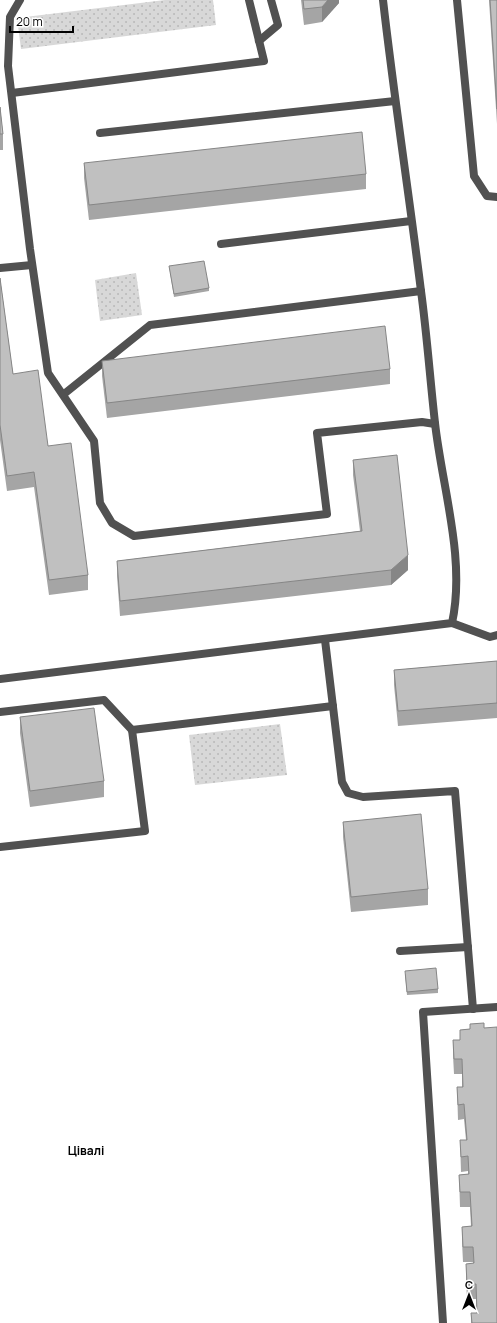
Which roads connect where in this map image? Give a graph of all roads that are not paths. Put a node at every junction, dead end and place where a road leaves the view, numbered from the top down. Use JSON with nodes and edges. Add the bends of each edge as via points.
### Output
{"nodes":[{"id":1,"x":20,"y":0,"type":"edge"},
{"id":2,"x":249,"y":0,"type":"edge"},
{"id":3,"x":270,"y":0,"type":"edge"},
{"id":4,"x":383,"y":0,"type":"edge"},
{"id":5,"x":457,"y":0,"type":"edge"},
{"id":6,"x":259,"y":41,"type":"junction"},
{"id":7,"x":0,"y":58,"type":"edge"},
{"id":8,"x":8,"y":66,"type":"junction"},
{"id":9,"x":12,"y":93,"type":"junction"},
{"id":10,"x":395,"y":101,"type":"junction"},
{"id":11,"x":100,"y":133,"type":"dead end"},
{"id":12,"x":497,"y":197,"type":"edge"},
{"id":13,"x":411,"y":222,"type":"junction"},
{"id":14,"x":221,"y":244,"type":"dead end"},
{"id":15,"x":32,"y":265,"type":"junction"},
{"id":16,"x":0,"y":268,"type":"edge"},
{"id":17,"x":421,"y":291,"type":"junction"},
{"id":18,"x":64,"y":394,"type":"junction"},
{"id":19,"x":435,"y":424,"type":"junction"},
{"id":20,"x":452,"y":623,"type":"junction"},
{"id":21,"x":497,"y":636,"type":"edge"},
{"id":22,"x":325,"y":640,"type":"junction"},
{"id":23,"x":0,"y":679,"type":"edge"},
{"id":24,"x":333,"y":706,"type":"junction"},
{"id":25,"x":0,"y":712,"type":"edge"},
{"id":26,"x":132,"y":730,"type":"junction"},
{"id":27,"x":0,"y":847,"type":"edge"},
{"id":28,"x":468,"y":947,"type":"junction"},
{"id":29,"x":400,"y":951,"type":"dead end"},
{"id":30,"x":497,"y":1007,"type":"edge"},
{"id":31,"x":473,"y":1009,"type":"junction"},
{"id":32,"x":443,"y":1323,"type":"edge"}],
"edges":[{"from":1,"to":8,"type":"lane","via":[[10,18]]},
{"from":2,"to":6,"type":"lane"},
{"from":3,"to":6,"type":"lane","via":[[278,26]]},
{"from":4,"to":10,"type":"lane"},
{"from":5,"to":12,"type":"lane","via":[[474,176],[487,196]]},
{"from":6,"to":9,"type":"lane","via":[[264,61]]},
{"from":7,"to":8,"type":"lane"},
{"from":8,"to":9,"type":"lane"},
{"from":9,"to":15,"type":"lane"},
{"from":10,"to":11,"type":"lane"},
{"from":10,"to":13,"type":"lane"},
{"from":13,"to":14,"type":"lane"},
{"from":13,"to":17,"type":"lane"},
{"from":15,"to":16,"type":"lane"},
{"from":15,"to":18,"type":"lane","via":[[48,373]]},
{"from":17,"to":18,"type":"lane","via":[[150,325]]},
{"from":17,"to":19,"type":"lane"},
{"from":18,"to":19,"type":"lane","via":[[94,441],[100,503],[112,524],[134,536],[327,514],[317,433],[422,422]]},
{"from":19,"to":20,"type":"lane","via":[[454,546],[456,604]]},
{"from":20,"to":21,"type":"lane","via":[[490,637]]},
{"from":20,"to":22,"type":"lane"},
{"from":22,"to":23,"type":"lane"},
{"from":22,"to":24,"type":"lane"},
{"from":24,"to":26,"type":"lane"},
{"from":24,"to":28,"type":"lane","via":[[342,782],[348,793],[363,797],[455,791]]},
{"from":25,"to":26,"type":"lane","via":[[104,700]]},
{"from":26,"to":27,"type":"lane","via":[[145,831]]},
{"from":28,"to":29,"type":"lane"},
{"from":28,"to":31,"type":"lane"},
{"from":30,"to":31,"type":"lane"},
{"from":31,"to":32,"type":"lane","via":[[424,1012]]}]}
